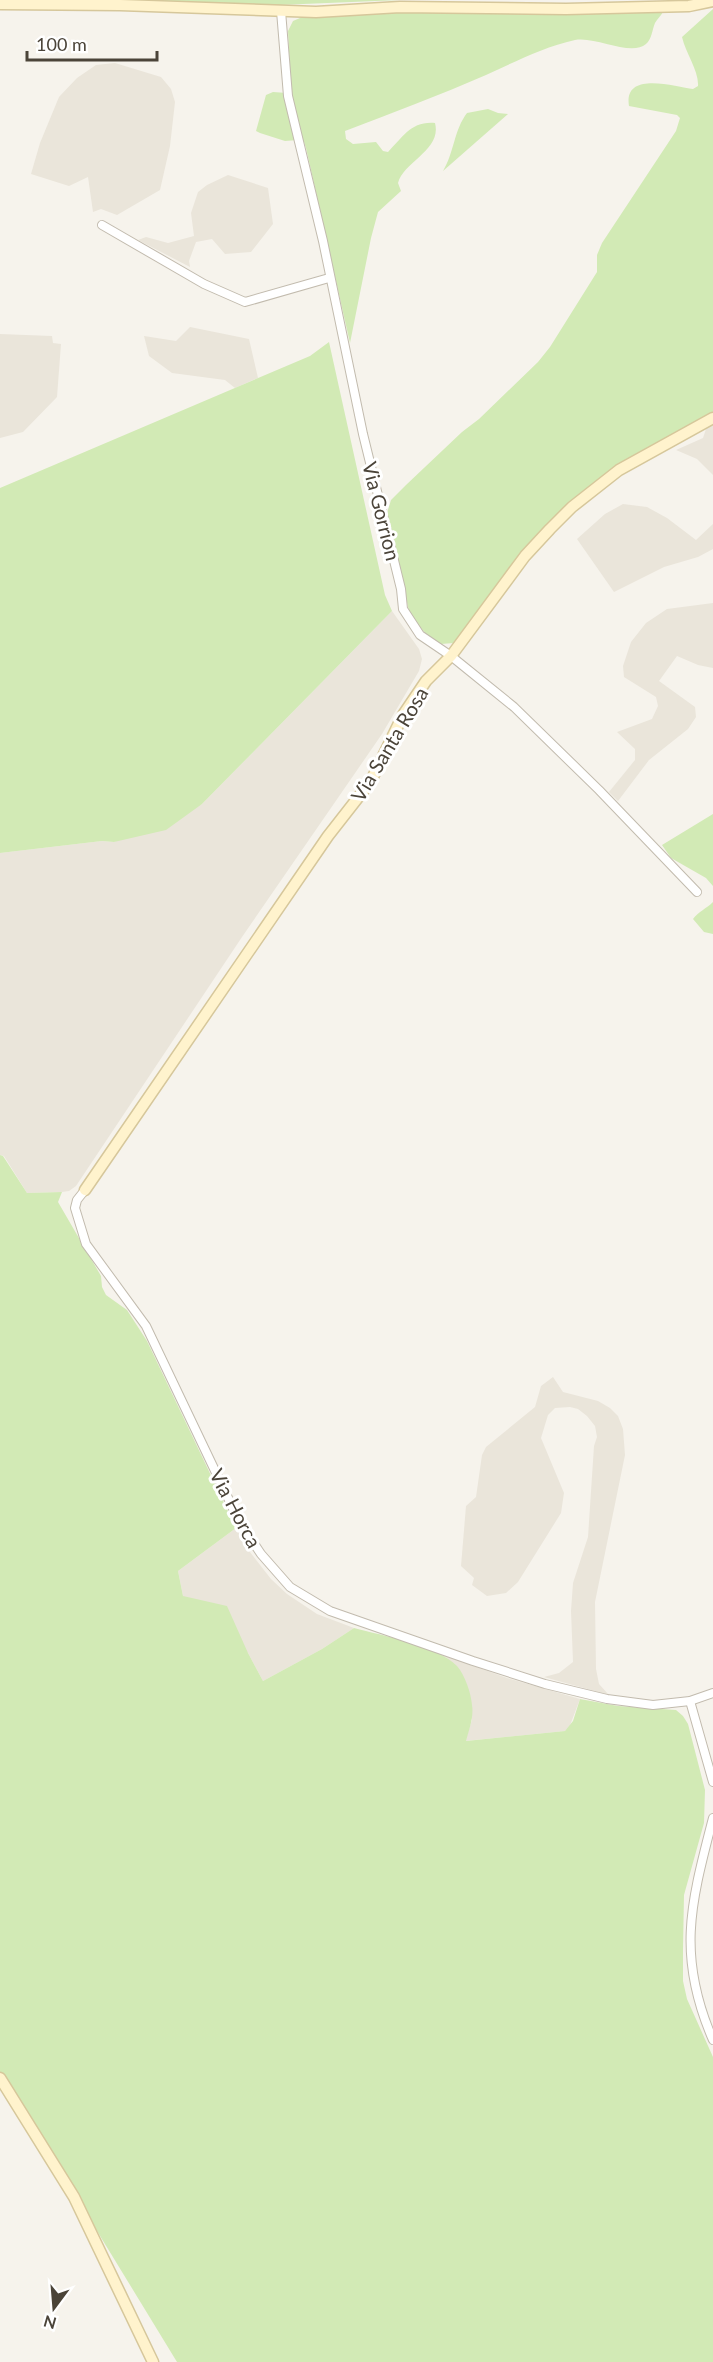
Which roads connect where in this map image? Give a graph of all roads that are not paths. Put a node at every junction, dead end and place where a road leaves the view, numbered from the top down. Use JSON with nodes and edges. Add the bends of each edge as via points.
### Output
{"nodes":[{"id":1,"x":713,"y":1,"type":"edge"},
{"id":2,"x":0,"y":4,"type":"edge"},
{"id":3,"x":281,"y":11,"type":"junction"},
{"id":4,"x":102,"y":225,"type":"dead end"},
{"id":5,"x":329,"y":278,"type":"junction"},
{"id":6,"x":713,"y":418,"type":"edge"},
{"id":7,"x":451,"y":656,"type":"junction"},
{"id":8,"x":697,"y":892,"type":"dead end"},
{"id":9,"x":84,"y":1191,"type":"joint"},
{"id":10,"x":713,"y":1693,"type":"edge"},
{"id":11,"x":690,"y":1701,"type":"junction"},
{"id":12,"x":713,"y":1782,"type":"edge"},
{"id":13,"x":713,"y":1818,"type":"edge"},
{"id":14,"x":713,"y":2040,"type":"edge"},
{"id":15,"x":0,"y":2078,"type":"edge"},
{"id":16,"x":153,"y":2362,"type":"edge"}],
"edges":[{"from":1,"to":3,"type":"street","via":[[689,6],[566,9],[420,7]]},
{"from":2,"to":3,"type":"street"},
{"from":3,"to":5,"type":"street","name":"Via Gorrion","via":[[288,96]]},
{"from":4,"to":5,"type":"street","via":[[204,284],[245,302]]},
{"from":5,"to":7,"type":"street","name":"Via Gorrion","via":[[403,609],[420,635]]},
{"from":6,"to":7,"type":"street","name":"Via Santa Rosa","via":[[619,470],[572,507],[525,556]]},
{"from":7,"to":8,"type":"street","name":"Via Gorrion","via":[[514,707]]},
{"from":7,"to":9,"type":"street","name":"Via Santa Rosa","via":[[426,681],[371,781],[328,836]]},
{"from":9,"to":11,"type":"street","name":"Via Horca","via":[[75,1208],[86,1244],[146,1326],[239,1521],[290,1587],[330,1611],[546,1684],[652,1705]]},
{"from":10,"to":11,"type":"street","name":"Via Horca"},
{"from":11,"to":12,"type":"street"},
{"from":13,"to":14,"type":"street","via":[[695,1889],[689,1945],[696,1996]]},
{"from":15,"to":16,"type":"street","via":[[74,2197]]}]}
